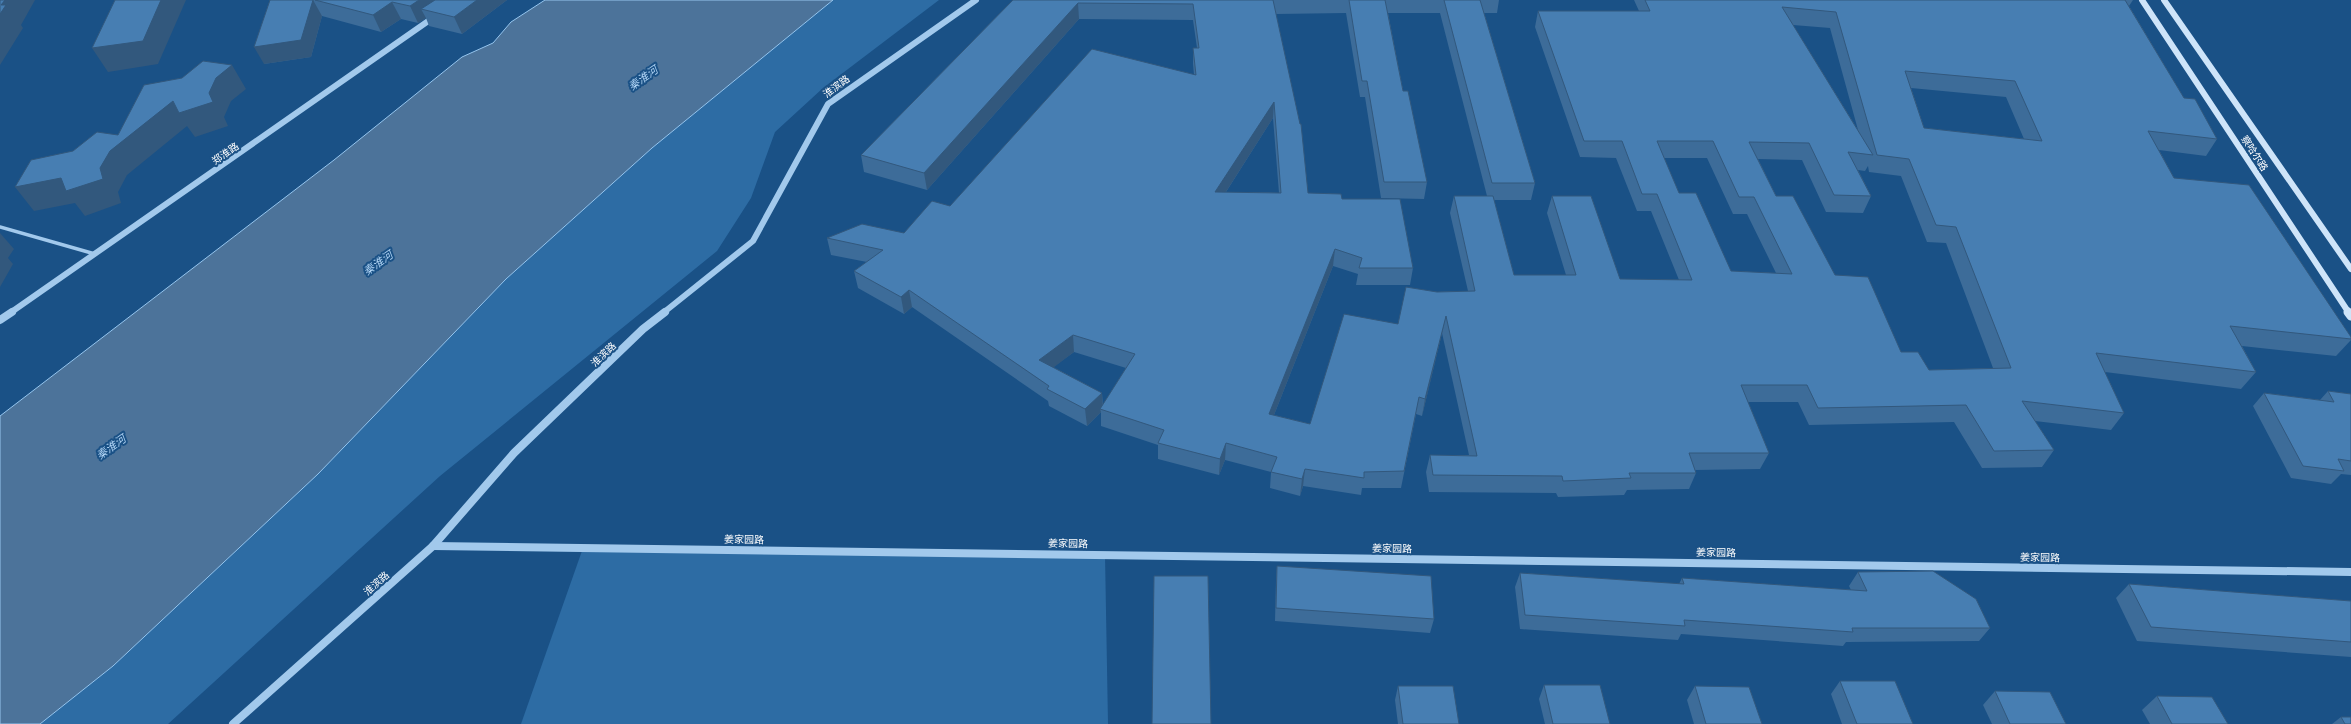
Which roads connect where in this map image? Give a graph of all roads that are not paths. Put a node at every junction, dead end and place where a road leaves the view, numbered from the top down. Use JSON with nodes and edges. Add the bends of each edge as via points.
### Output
{"nodes":[{"id":1,"x":976,"y":0,"type":"edge"},
{"id":2,"x":2142,"y":0,"type":"edge"},
{"id":3,"x":2164,"y":0,"type":"edge"},
{"id":4,"x":440,"y":14,"type":"edge"},
{"id":5,"x":0,"y":227,"type":"edge"},
{"id":6,"x":95,"y":254,"type":"junction"},
{"id":7,"x":2351,"y":269,"type":"edge"},
{"id":8,"x":2351,"y":316,"type":"edge"},
{"id":9,"x":0,"y":320,"type":"edge"},
{"id":10,"x":433,"y":546,"type":"junction"},
{"id":11,"x":2351,"y":572,"type":"edge"},
{"id":12,"x":233,"y":724,"type":"edge"}],
"edges":[{"from":1,"to":10,"type":"street","name":"淮滨路","via":[[828,104],[753,241],[637,334],[514,453]]},
{"from":2,"to":8,"type":"main road","name":"察哈尔路"},
{"from":3,"to":7,"type":"main road","name":"察哈尔路"},
{"from":4,"to":6,"type":"street","name":"郑淮路"},
{"from":5,"to":6,"type":"street"},
{"from":6,"to":9,"type":"street","name":"郑淮路"},
{"from":10,"to":11,"type":"street","name":"姜家园路"},
{"from":10,"to":12,"type":"street","name":"淮滨路"}]}
